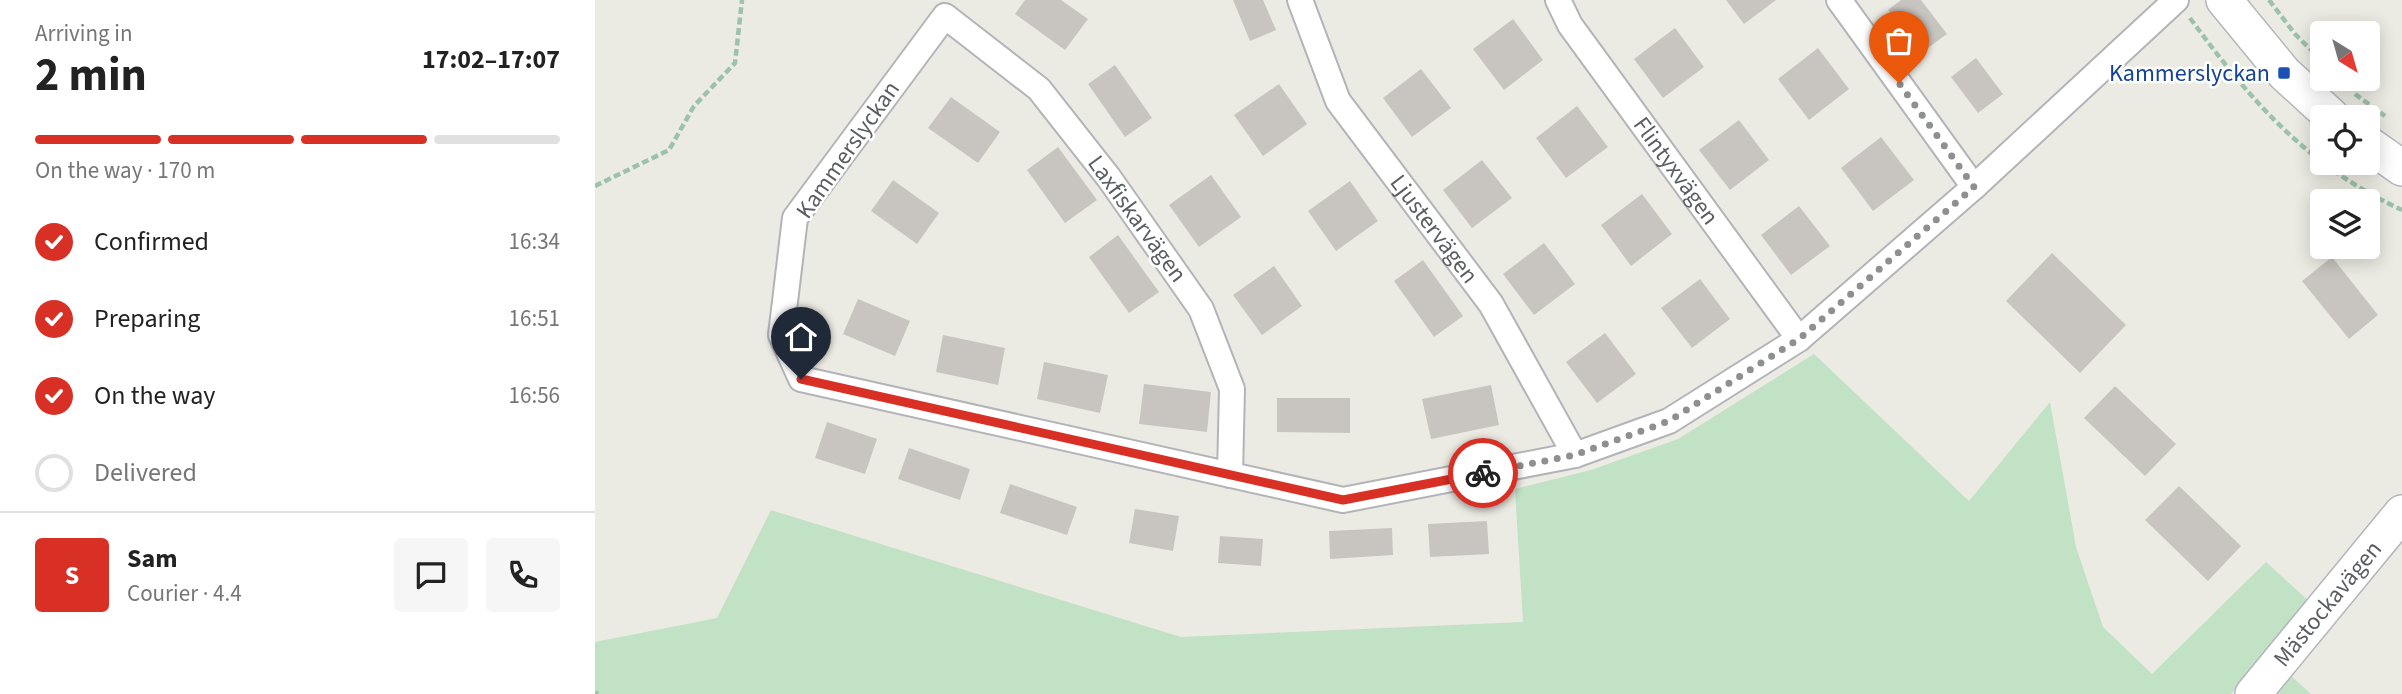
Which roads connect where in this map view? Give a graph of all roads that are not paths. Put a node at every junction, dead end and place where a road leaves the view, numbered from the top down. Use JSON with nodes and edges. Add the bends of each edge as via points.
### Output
{"nodes":[{"id":1,"x":1300,"y":0,"type":"edge"},
{"id":2,"x":1558,"y":0,"type":"edge"},
{"id":3,"x":1839,"y":0,"type":"edge"},
{"id":4,"x":2224,"y":0,"type":"edge"},
{"id":5,"x":2180,"y":5,"type":"edge"},
{"id":6,"x":945,"y":16,"type":"joint"},
{"id":7,"x":2340,"y":103,"type":"edge"},
{"id":8,"x":2380,"y":134,"type":"edge"},
{"id":9,"x":2402,"y":168,"type":"edge"},
{"id":10,"x":1974,"y":187,"type":"junction"},
{"id":11,"x":1799,"y":339,"type":"junction"},
{"id":12,"x":1575,"y":455,"type":"junction"},
{"id":13,"x":1230,"y":475,"type":"junction"},
{"id":14,"x":2402,"y":513,"type":"edge"},
{"id":15,"x":2253,"y":694,"type":"edge"}],
"edges":[{"from":1,"to":12,"type":"street","name":"Ljustervägen","via":[[1338,101],[1490,303]]},
{"from":2,"to":11,"type":"street","name":"Flintyxvägen","via":[[1570,25]]},
{"from":3,"to":10,"type":"street"},
{"from":4,"to":7,"type":"street","via":[[2307,96]]},
{"from":5,"to":10,"type":"street","name":"Kammerslyckan"},
{"from":6,"to":13,"type":"street","name":"Laxfiskarvägen","via":[[1039,89],[1109,178],[1201,309],[1232,389]]},
{"from":6,"to":13,"type":"street","name":"Kammerslyckan","via":[[795,218],[781,335],[801,379]]},
{"from":8,"to":9,"type":"street"},
{"from":10,"to":11,"type":"street","name":"Kammerslyckan"},
{"from":11,"to":12,"type":"street","name":"Kammerslyckan","via":[[1669,421]]},
{"from":12,"to":13,"type":"street","name":"Kammerslyckan","via":[[1343,500]]},
{"from":14,"to":15,"type":"street","name":"Mästockavägen"}]}
